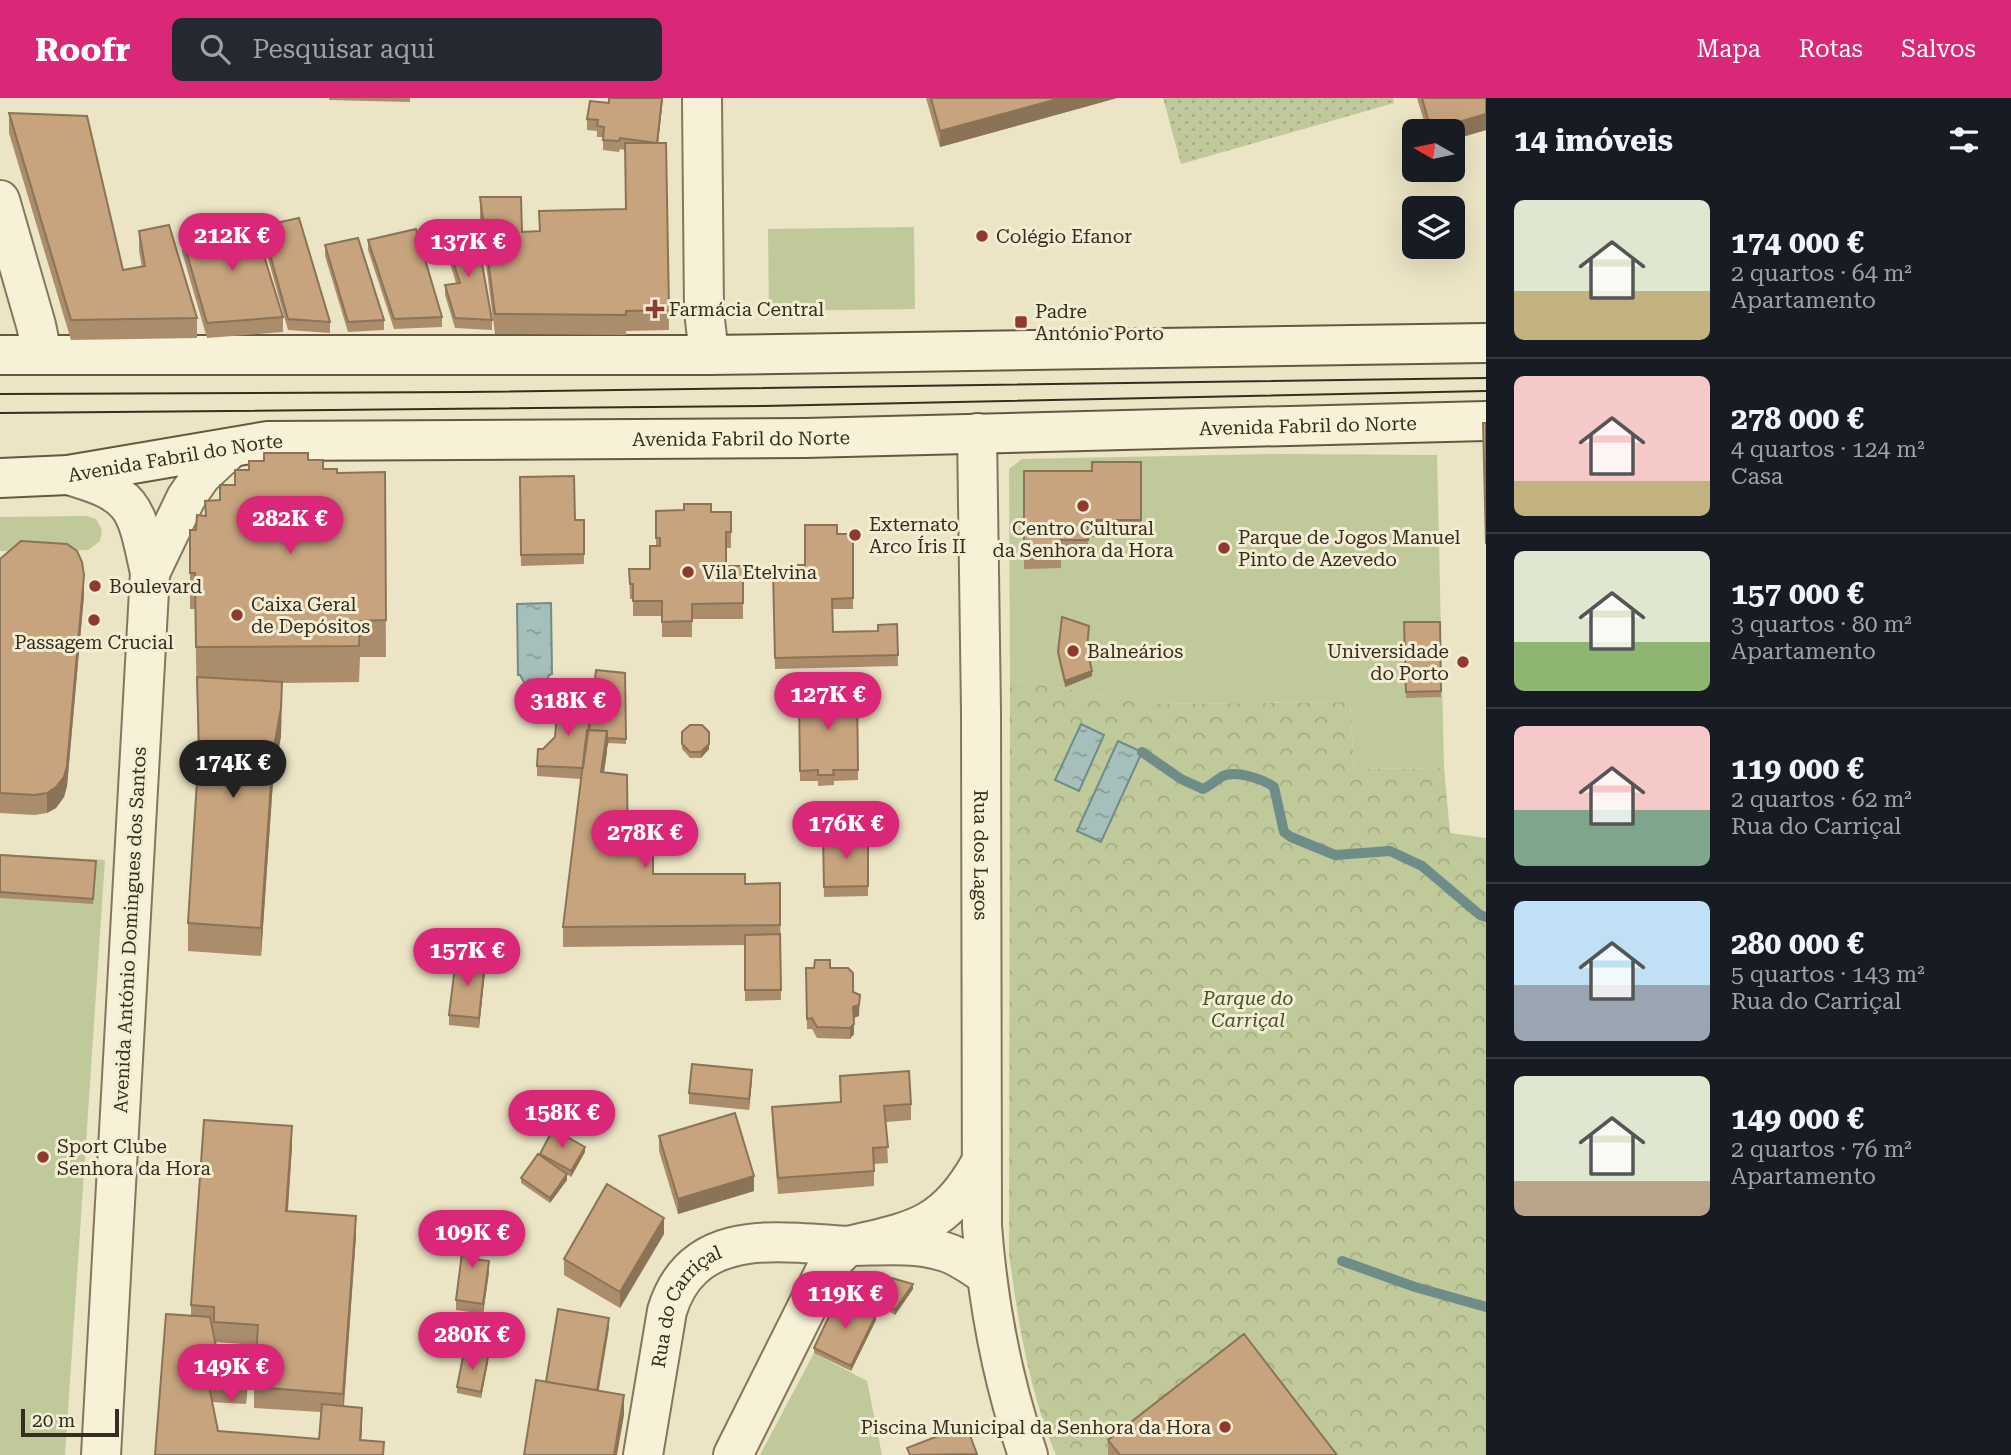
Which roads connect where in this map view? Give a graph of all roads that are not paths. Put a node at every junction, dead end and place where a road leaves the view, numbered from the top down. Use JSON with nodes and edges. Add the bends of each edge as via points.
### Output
{"nodes":[{"id":1,"x":702,"y":98,"type":"edge"},
{"id":2,"x":0,"y":200,"type":"edge"},
{"id":3,"x":1486,"y":343,"type":"edge"},
{"id":4,"x":42,"y":354,"type":"junction"},
{"id":5,"x":0,"y":355,"type":"edge"},
{"id":6,"x":709,"y":355,"type":"junction"},
{"id":7,"x":1486,"y":421,"type":"edge"},
{"id":8,"x":978,"y":433,"type":"junction"},
{"id":9,"x":231,"y":448,"type":"junction"},
{"id":10,"x":68,"y":475,"type":"junction"},
{"id":11,"x":0,"y":478,"type":"edge"},
{"id":12,"x":150,"y":573,"type":"junction"},
{"id":13,"x":980,"y":1164,"type":"junction"},
{"id":14,"x":848,"y":1245,"type":"junction"},
{"id":15,"x":986,"y":1275,"type":"junction"},
{"id":16,"x":101,"y":1455,"type":"edge"},
{"id":17,"x":643,"y":1455,"type":"edge"},
{"id":18,"x":733,"y":1455,"type":"edge"},
{"id":19,"x":1028,"y":1455,"type":"edge"}],
"edges":[{"from":1,"to":6,"type":"street","via":[[704,310]]},
{"from":2,"to":4,"type":"street"},
{"from":3,"to":6,"type":"street"},
{"from":4,"to":5,"type":"street"},
{"from":4,"to":6,"type":"street"},
{"from":7,"to":8,"type":"street","name":"Avenida Fabril do Norte"},
{"from":8,"to":9,"type":"street","name":"Avenida Fabril do Norte","via":[[268,441]]},
{"from":8,"to":13,"type":"street","name":"Rua dos Lagos"},
{"from":9,"to":10,"type":"street","name":"Avenida Fabril do Norte"},
{"from":9,"to":12,"type":"street","via":[[201,476],[186,498]]},
{"from":10,"to":11,"type":"street","name":"Avenida Fabril do Norte"},
{"from":10,"to":12,"type":"street","via":[[104,486],[132,508]]},
{"from":12,"to":16,"type":"street","name":"Avenida António Domingues dos Santos"},
{"from":13,"to":14,"type":"street","name":"Rua do Carriçal","via":[[960,1197],[942,1213],[904,1233]]},
{"from":13,"to":15,"type":"street","name":"Rua dos Lagos"},
{"from":14,"to":15,"type":"street","name":"Rua do Carriçal","via":[[943,1251]]},
{"from":14,"to":17,"type":"street","name":"Rua do Carriçal","via":[[750,1242],[704,1257],[682,1279],[667,1311]]},
{"from":14,"to":18,"type":"street","via":[[827,1267]]},
{"from":15,"to":19,"type":"street","name":"Rua dos Lagos","via":[[996,1340]]}]}
